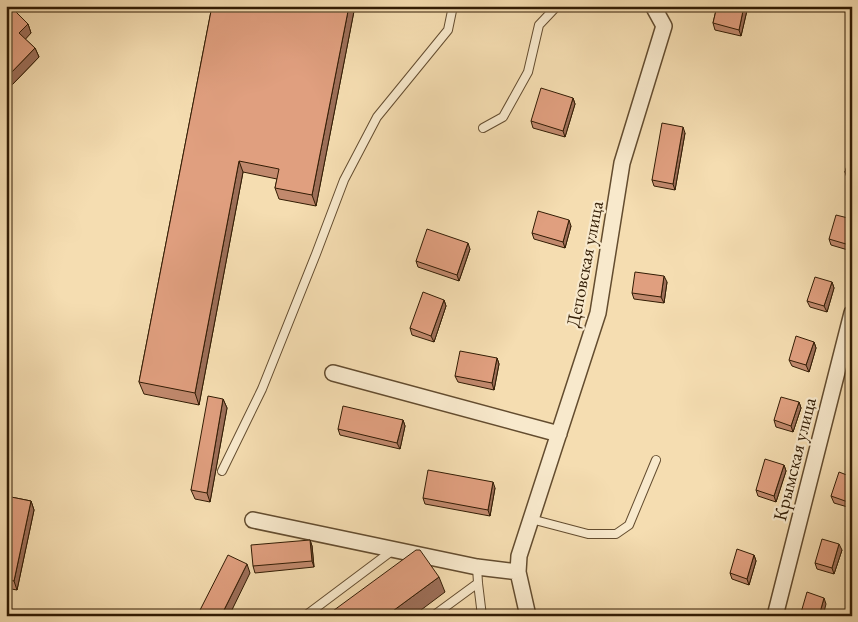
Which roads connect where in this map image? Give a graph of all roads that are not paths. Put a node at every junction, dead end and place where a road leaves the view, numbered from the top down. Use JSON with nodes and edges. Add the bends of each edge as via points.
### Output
{"nodes":[{"id":1,"x":453,"y":6,"type":"edge"},
{"id":2,"x":557,"y":6,"type":"edge"},
{"id":3,"x":652,"y":6,"type":"edge"},
{"id":4,"x":483,"y":128,"type":"dead end"},
{"id":5,"x":852,"y":312,"type":"edge"},
{"id":6,"x":333,"y":373,"type":"dead end"},
{"id":7,"x":559,"y":434,"type":"junction"},
{"id":8,"x":656,"y":460,"type":"dead end"},
{"id":9,"x":222,"y":472,"type":"dead end"},
{"id":10,"x":531,"y":519,"type":"junction"},
{"id":11,"x":253,"y":520,"type":"dead end"},
{"id":12,"x":394,"y":549,"type":"junction"},
{"id":13,"x":477,"y":567,"type":"junction"},
{"id":14,"x":518,"y":572,"type":"junction"},
{"id":15,"x":478,"y":583,"type":"junction"},
{"id":16,"x":305,"y":616,"type":"edge"},
{"id":17,"x":433,"y":616,"type":"edge"},
{"id":18,"x":482,"y":616,"type":"edge"},
{"id":19,"x":528,"y":616,"type":"edge"},
{"id":20,"x":775,"y":616,"type":"edge"}],
"edges":[{"from":1,"to":9,"type":"lane","via":[[448,30],[377,117],[344,180],[262,389]]},
{"from":2,"to":4,"type":"lane","via":[[539,25],[528,72],[503,118]]},
{"from":3,"to":7,"type":"street","name":"Деповская улица","via":[[664,26],[622,162],[598,313]]},
{"from":5,"to":20,"type":"street","name":"Крымская улица"},
{"from":6,"to":7,"type":"street"},
{"from":7,"to":10,"type":"street","name":"Деповская улица"},
{"from":8,"to":10,"type":"lane","via":[[629,524],[616,534],[588,534]]},
{"from":10,"to":14,"type":"street","name":"Деповская улица","via":[[519,556]]},
{"from":11,"to":12,"type":"street"},
{"from":12,"to":13,"type":"street"},
{"from":12,"to":16,"type":"lane"},
{"from":13,"to":14,"type":"street"},
{"from":13,"to":15,"type":"lane"},
{"from":14,"to":19,"type":"street","name":"Деповская улица"},
{"from":15,"to":17,"type":"lane"},
{"from":15,"to":18,"type":"lane"}]}
